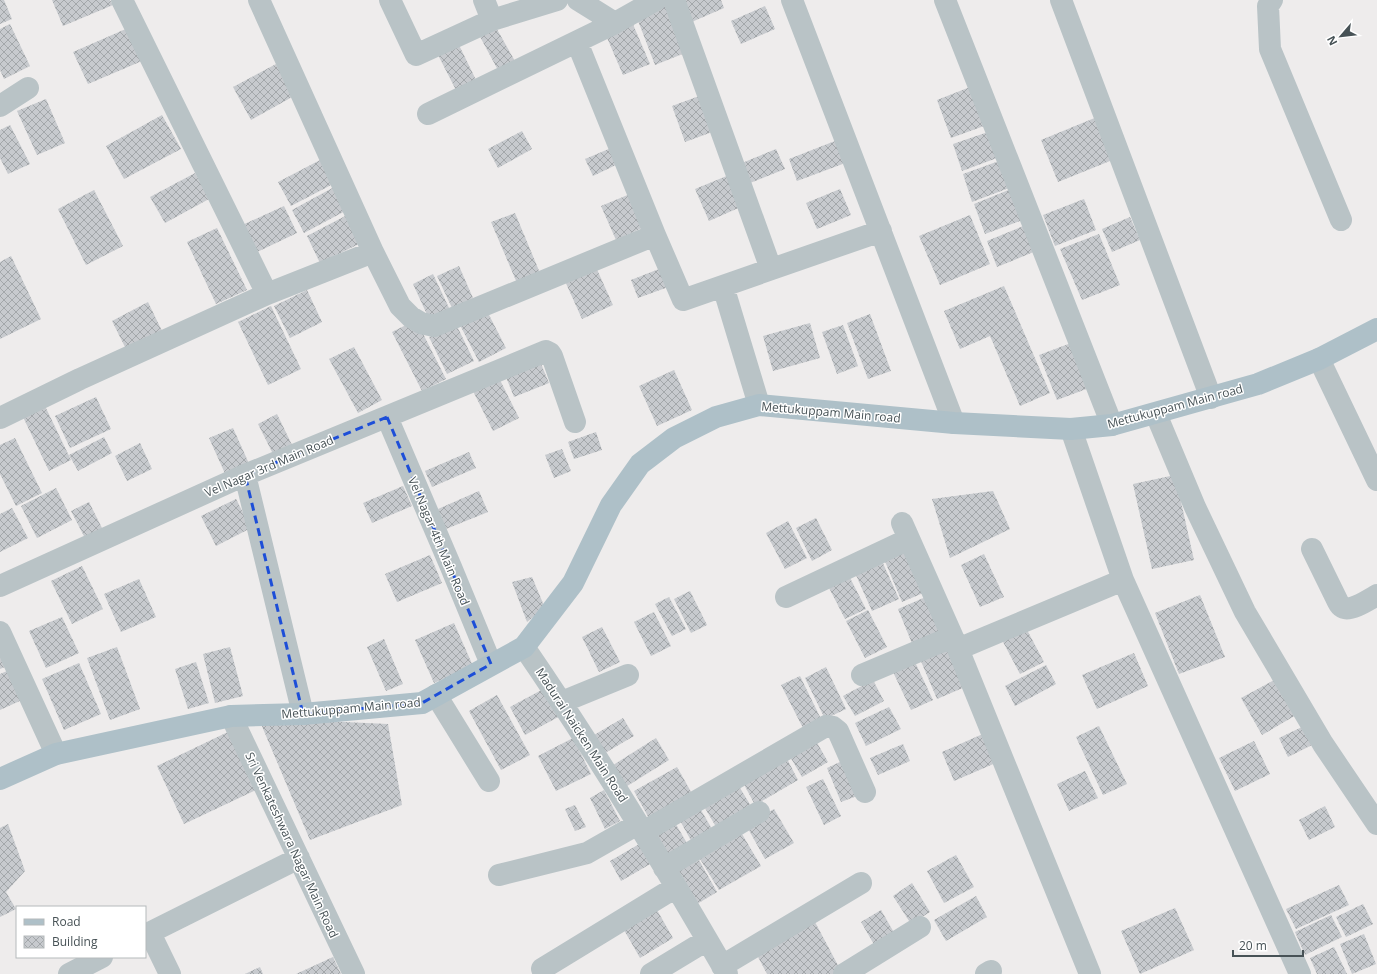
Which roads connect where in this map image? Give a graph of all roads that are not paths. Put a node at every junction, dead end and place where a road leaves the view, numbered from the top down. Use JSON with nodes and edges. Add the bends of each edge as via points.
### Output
{"nodes":[{"id":1,"x":122,"y":0,"type":"edge"},
{"id":2,"x":259,"y":0,"type":"edge"},
{"id":3,"x":390,"y":0,"type":"edge"},
{"id":4,"x":484,"y":0,"type":"edge"},
{"id":5,"x":557,"y":0,"type":"edge"},
{"id":6,"x":578,"y":0,"type":"edge"},
{"id":7,"x":674,"y":0,"type":"edge"},
{"id":8,"x":792,"y":0,"type":"edge"},
{"id":9,"x":945,"y":0,"type":"edge"},
{"id":10,"x":1061,"y":0,"type":"edge"},
{"id":11,"x":1272,"y":0,"type":"edge"},
{"id":12,"x":651,"y":1,"type":"edge"},
{"id":13,"x":492,"y":20,"type":"junction"},
{"id":14,"x":615,"y":23,"type":"junction"},
{"id":15,"x":577,"y":42,"type":"junction"},
{"id":16,"x":28,"y":88,"type":"dead end"},
{"id":17,"x":0,"y":106,"type":"edge"},
{"id":18,"x":428,"y":114,"type":"dead end"},
{"id":19,"x":1341,"y":220,"type":"dead end"},
{"id":20,"x":881,"y":232,"type":"junction"},
{"id":21,"x":655,"y":235,"type":"junction"},
{"id":22,"x":373,"y":252,"type":"junction"},
{"id":23,"x":771,"y":269,"type":"junction"},
{"id":24,"x":723,"y":286,"type":"junction"},
{"id":25,"x":267,"y":294,"type":"junction"},
{"id":26,"x":1377,"y":329,"type":"edge"},
{"id":27,"x":1319,"y":359,"type":"junction"},
{"id":28,"x":1211,"y":398,"type":"junction"},
{"id":29,"x":759,"y":405,"type":"junction"},
{"id":30,"x":1156,"y":414,"type":"junction"},
{"id":31,"x":387,"y":417,"type":"junction"},
{"id":32,"x":0,"y":418,"type":"edge"},
{"id":33,"x":576,"y":422,"type":"dead end"},
{"id":34,"x":954,"y":423,"type":"junction"},
{"id":35,"x":1112,"y":426,"type":"junction"},
{"id":36,"x":1071,"y":429,"type":"junction"},
{"id":37,"x":245,"y":475,"type":"junction"},
{"id":38,"x":1377,"y":480,"type":"edge"},
{"id":39,"x":1312,"y":549,"type":"dead end"},
{"id":40,"x":1123,"y":580,"type":"junction"},
{"id":41,"x":0,"y":586,"type":"edge"},
{"id":42,"x":1377,"y":594,"type":"edge"},
{"id":43,"x":786,"y":598,"type":"dead end"},
{"id":44,"x":0,"y":632,"type":"edge"},
{"id":45,"x":955,"y":643,"type":"junction"},
{"id":46,"x":524,"y":647,"type":"junction"},
{"id":47,"x":491,"y":664,"type":"junction"},
{"id":48,"x":628,"y":675,"type":"dead end"},
{"id":49,"x":862,"y":675,"type":"dead end"},
{"id":50,"x":436,"y":695,"type":"junction"},
{"id":51,"x":562,"y":702,"type":"junction"},
{"id":52,"x":303,"y":714,"type":"junction"},
{"id":53,"x":231,"y":716,"type":"junction"},
{"id":54,"x":56,"y":754,"type":"junction"},
{"id":55,"x":0,"y":779,"type":"edge"},
{"id":56,"x":489,"y":781,"type":"dead end"},
{"id":57,"x":865,"y":792,"type":"dead end"},
{"id":58,"x":759,"y":812,"type":"dead end"},
{"id":59,"x":1377,"y":824,"type":"edge"},
{"id":60,"x":641,"y":828,"type":"junction"},
{"id":61,"x":299,"y":858,"type":"junction"},
{"id":62,"x":664,"y":868,"type":"junction"},
{"id":63,"x":499,"y":874,"type":"dead end"},
{"id":64,"x":861,"y":883,"type":"dead end"},
{"id":65,"x":676,"y":887,"type":"junction"},
{"id":66,"x":920,"y":927,"type":"dead end"},
{"id":67,"x":147,"y":934,"type":"edge"},
{"id":68,"x":707,"y":940,"type":"junction"},
{"id":69,"x":100,"y":958,"type":"edge"},
{"id":70,"x":542,"y":969,"type":"dead end"},
{"id":71,"x":725,"y":970,"type":"edge"},
{"id":72,"x":69,"y":974,"type":"edge"},
{"id":73,"x":170,"y":974,"type":"edge"},
{"id":74,"x":354,"y":974,"type":"edge"},
{"id":75,"x":651,"y":974,"type":"edge"},
{"id":76,"x":844,"y":974,"type":"edge"},
{"id":77,"x":1090,"y":974,"type":"edge"},
{"id":78,"x":1300,"y":974,"type":"edge"}],
"edges":[{"from":1,"to":25,"type":"street"},
{"from":2,"to":22,"type":"street"},
{"from":3,"to":13,"type":"street","via":[[416,55]]},
{"from":4,"to":13,"type":"street"},
{"from":5,"to":13,"type":"street"},
{"from":6,"to":14,"type":"street"},
{"from":7,"to":23,"type":"street"},
{"from":8,"to":20,"type":"street"},
{"from":9,"to":35,"type":"street"},
{"from":10,"to":28,"type":"street"},
{"from":11,"to":19,"type":"street","via":[[1268,6],[1270,49]]},
{"from":12,"to":14,"type":"street"},
{"from":14,"to":15,"type":"street"},
{"from":15,"to":18,"type":"street"},
{"from":15,"to":21,"type":"street"},
{"from":16,"to":17,"type":"street"},
{"from":20,"to":23,"type":"street"},
{"from":20,"to":34,"type":"street"},
{"from":21,"to":22,"type":"street","via":[[434,326],[421,323],[400,306]]},
{"from":21,"to":24,"type":"street","via":[[683,300]]},
{"from":22,"to":25,"type":"street"},
{"from":23,"to":24,"type":"street"},
{"from":24,"to":29,"type":"street"},
{"from":25,"to":32,"type":"street"},
{"from":26,"to":27,"type":"main road","name":"Mettukuppam Main road"},
{"from":27,"to":28,"type":"main road","name":"Mettukuppam Main road","via":[[1258,384]]},
{"from":27,"to":38,"type":"street"},
{"from":28,"to":30,"type":"main road","name":"Mettukuppam Main road"},
{"from":29,"to":34,"type":"main road","name":"Mettukuppam Main road"},
{"from":29,"to":46,"type":"main road","name":"Mettukuppam Main road","via":[[716,417],[674,438],[640,464],[611,505],[573,583]]},
{"from":30,"to":35,"type":"main road","name":"Mettukuppam Main road"},
{"from":30,"to":59,"type":"street","via":[[1195,507],[1245,612],[1323,744]]},
{"from":31,"to":33,"type":"street","name":"Vel Nagar 3rd Main Road","via":[[546,351],[552,356]]},
{"from":31,"to":37,"type":"street","name":"Vel Nagar 3rd Main Road"},
{"from":31,"to":47,"type":"street","name":"Vel Nagar 4th Main Road"},
{"from":34,"to":36,"type":"main road","name":"Mettukuppam Main road"},
{"from":35,"to":36,"type":"main road","name":"Mettukuppam Main road"},
{"from":36,"to":40,"type":"street"},
{"from":37,"to":41,"type":"street","name":"Vel Nagar 3rd Main Road"},
{"from":37,"to":52,"type":"street"},
{"from":39,"to":42,"type":"street","via":[[1342,608],[1352,609]]},
{"from":40,"to":45,"type":"street"},
{"from":40,"to":78,"type":"street"},
{"from":43,"to":45,"type":"street","via":[[906,530]]},
{"from":44,"to":54,"type":"street"},
{"from":45,"to":49,"type":"street"},
{"from":45,"to":77,"type":"street"},
{"from":46,"to":47,"type":"main road","name":"Mettukuppam Main road"},
{"from":46,"to":51,"type":"street","name":"Madurai Naicken Main Road"},
{"from":47,"to":50,"type":"main road","name":"Mettukuppam Main road"},
{"from":48,"to":51,"type":"street"},
{"from":50,"to":52,"type":"main road","name":"Mettukuppam Main road","via":[[422,703]]},
{"from":50,"to":56,"type":"street"},
{"from":51,"to":60,"type":"street","name":"Madurai Naicken Main Road"},
{"from":52,"to":53,"type":"main road","name":"Mettukuppam Main road"},
{"from":53,"to":54,"type":"main road","name":"Mettukuppam Main road"},
{"from":53,"to":61,"type":"street","name":"Sri Venkateshwara Nagar Main Road"},
{"from":54,"to":55,"type":"main road","name":"Mettukuppam Main road"},
{"from":57,"to":60,"type":"street","via":[[838,731],[826,726]]},
{"from":58,"to":62,"type":"street"},
{"from":60,"to":62,"type":"street","name":"Madurai Naicken Main Road"},
{"from":60,"to":63,"type":"street","via":[[587,853]]},
{"from":61,"to":67,"type":"street"},
{"from":61,"to":74,"type":"street","name":"Sri Venkateshwara Nagar Main Road"},
{"from":62,"to":65,"type":"street","name":"Madurai Naicken Main Road"},
{"from":64,"to":71,"type":"street"},
{"from":65,"to":68,"type":"street","name":"Madurai Naicken Main Road"},
{"from":65,"to":70,"type":"street"},
{"from":66,"to":76,"type":"street"},
{"from":67,"to":73,"type":"street"},
{"from":68,"to":71,"type":"street","name":"Madurai Naicken Main Road"},
{"from":68,"to":75,"type":"street"},
{"from":69,"to":72,"type":"street"}]}
